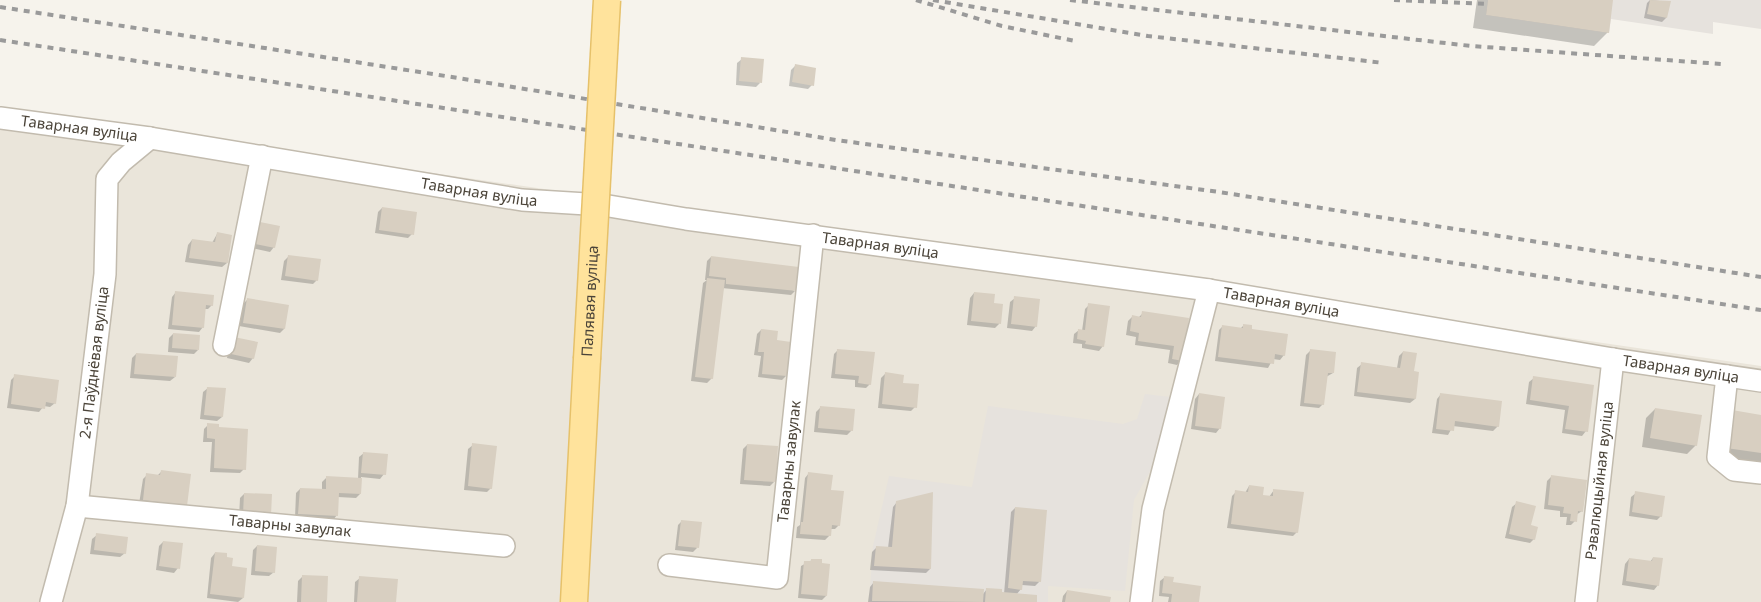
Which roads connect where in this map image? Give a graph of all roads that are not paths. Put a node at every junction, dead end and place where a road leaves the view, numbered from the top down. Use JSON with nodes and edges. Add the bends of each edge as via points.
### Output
{"nodes":[{"id":1,"x":607,"y":0,"type":"edge"},
{"id":2,"x":0,"y":118,"type":"edge"},
{"id":3,"x":150,"y":138,"type":"junction"},
{"id":4,"x":262,"y":156,"type":"junction"},
{"id":5,"x":813,"y":234,"type":"junction"},
{"id":6,"x":1209,"y":290,"type":"junction"},
{"id":7,"x":224,"y":345,"type":"dead end"},
{"id":8,"x":1613,"y":359,"type":"junction"},
{"id":9,"x":1727,"y":376,"type":"junction"},
{"id":10,"x":1761,"y":381,"type":"edge"},
{"id":11,"x":1761,"y":473,"type":"edge"},
{"id":12,"x":77,"y":506,"type":"junction"},
{"id":13,"x":504,"y":546,"type":"dead end"},
{"id":14,"x":669,"y":565,"type":"dead end"},
{"id":15,"x":51,"y":602,"type":"edge"},
{"id":16,"x":574,"y":602,"type":"edge"},
{"id":17,"x":1141,"y":602,"type":"edge"},
{"id":18,"x":1586,"y":602,"type":"edge"}],
"edges":[{"from":1,"to":16,"type":"main road","name":"Палявая вуліца","bridge":true},
{"from":2,"to":3,"type":"street","name":"Таварная вуліца"},
{"from":3,"to":4,"type":"street","name":"Таварная вуліца"},
{"from":3,"to":12,"type":"street","name":"2-я Паўднёвая вуліца","via":[[121,162],[107,179],[105,274]]},
{"from":4,"to":5,"type":"street","name":"Таварная вуліца","via":[[522,200],[603,205],[686,219]]},
{"from":4,"to":7,"type":"street"},
{"from":5,"to":6,"type":"street","name":"Таварная вуліца"},
{"from":5,"to":14,"type":"street","name":"Таварны завулак","via":[[777,578]]},
{"from":6,"to":8,"type":"street","name":"Таварная вуліца"},
{"from":6,"to":17,"type":"street","via":[[1152,509]]},
{"from":8,"to":9,"type":"street","name":"Таварная вуліца"},
{"from":8,"to":18,"type":"street","name":"Рэвалюцыйная вуліца"},
{"from":9,"to":10,"type":"street","name":"Таварная вуліца"},
{"from":9,"to":11,"type":"street","via":[[1718,457],[1734,470]]},
{"from":12,"to":13,"type":"street","name":"Таварны завулак"},
{"from":12,"to":15,"type":"street","name":"2-я Паўднёвая вуліца"}]}
